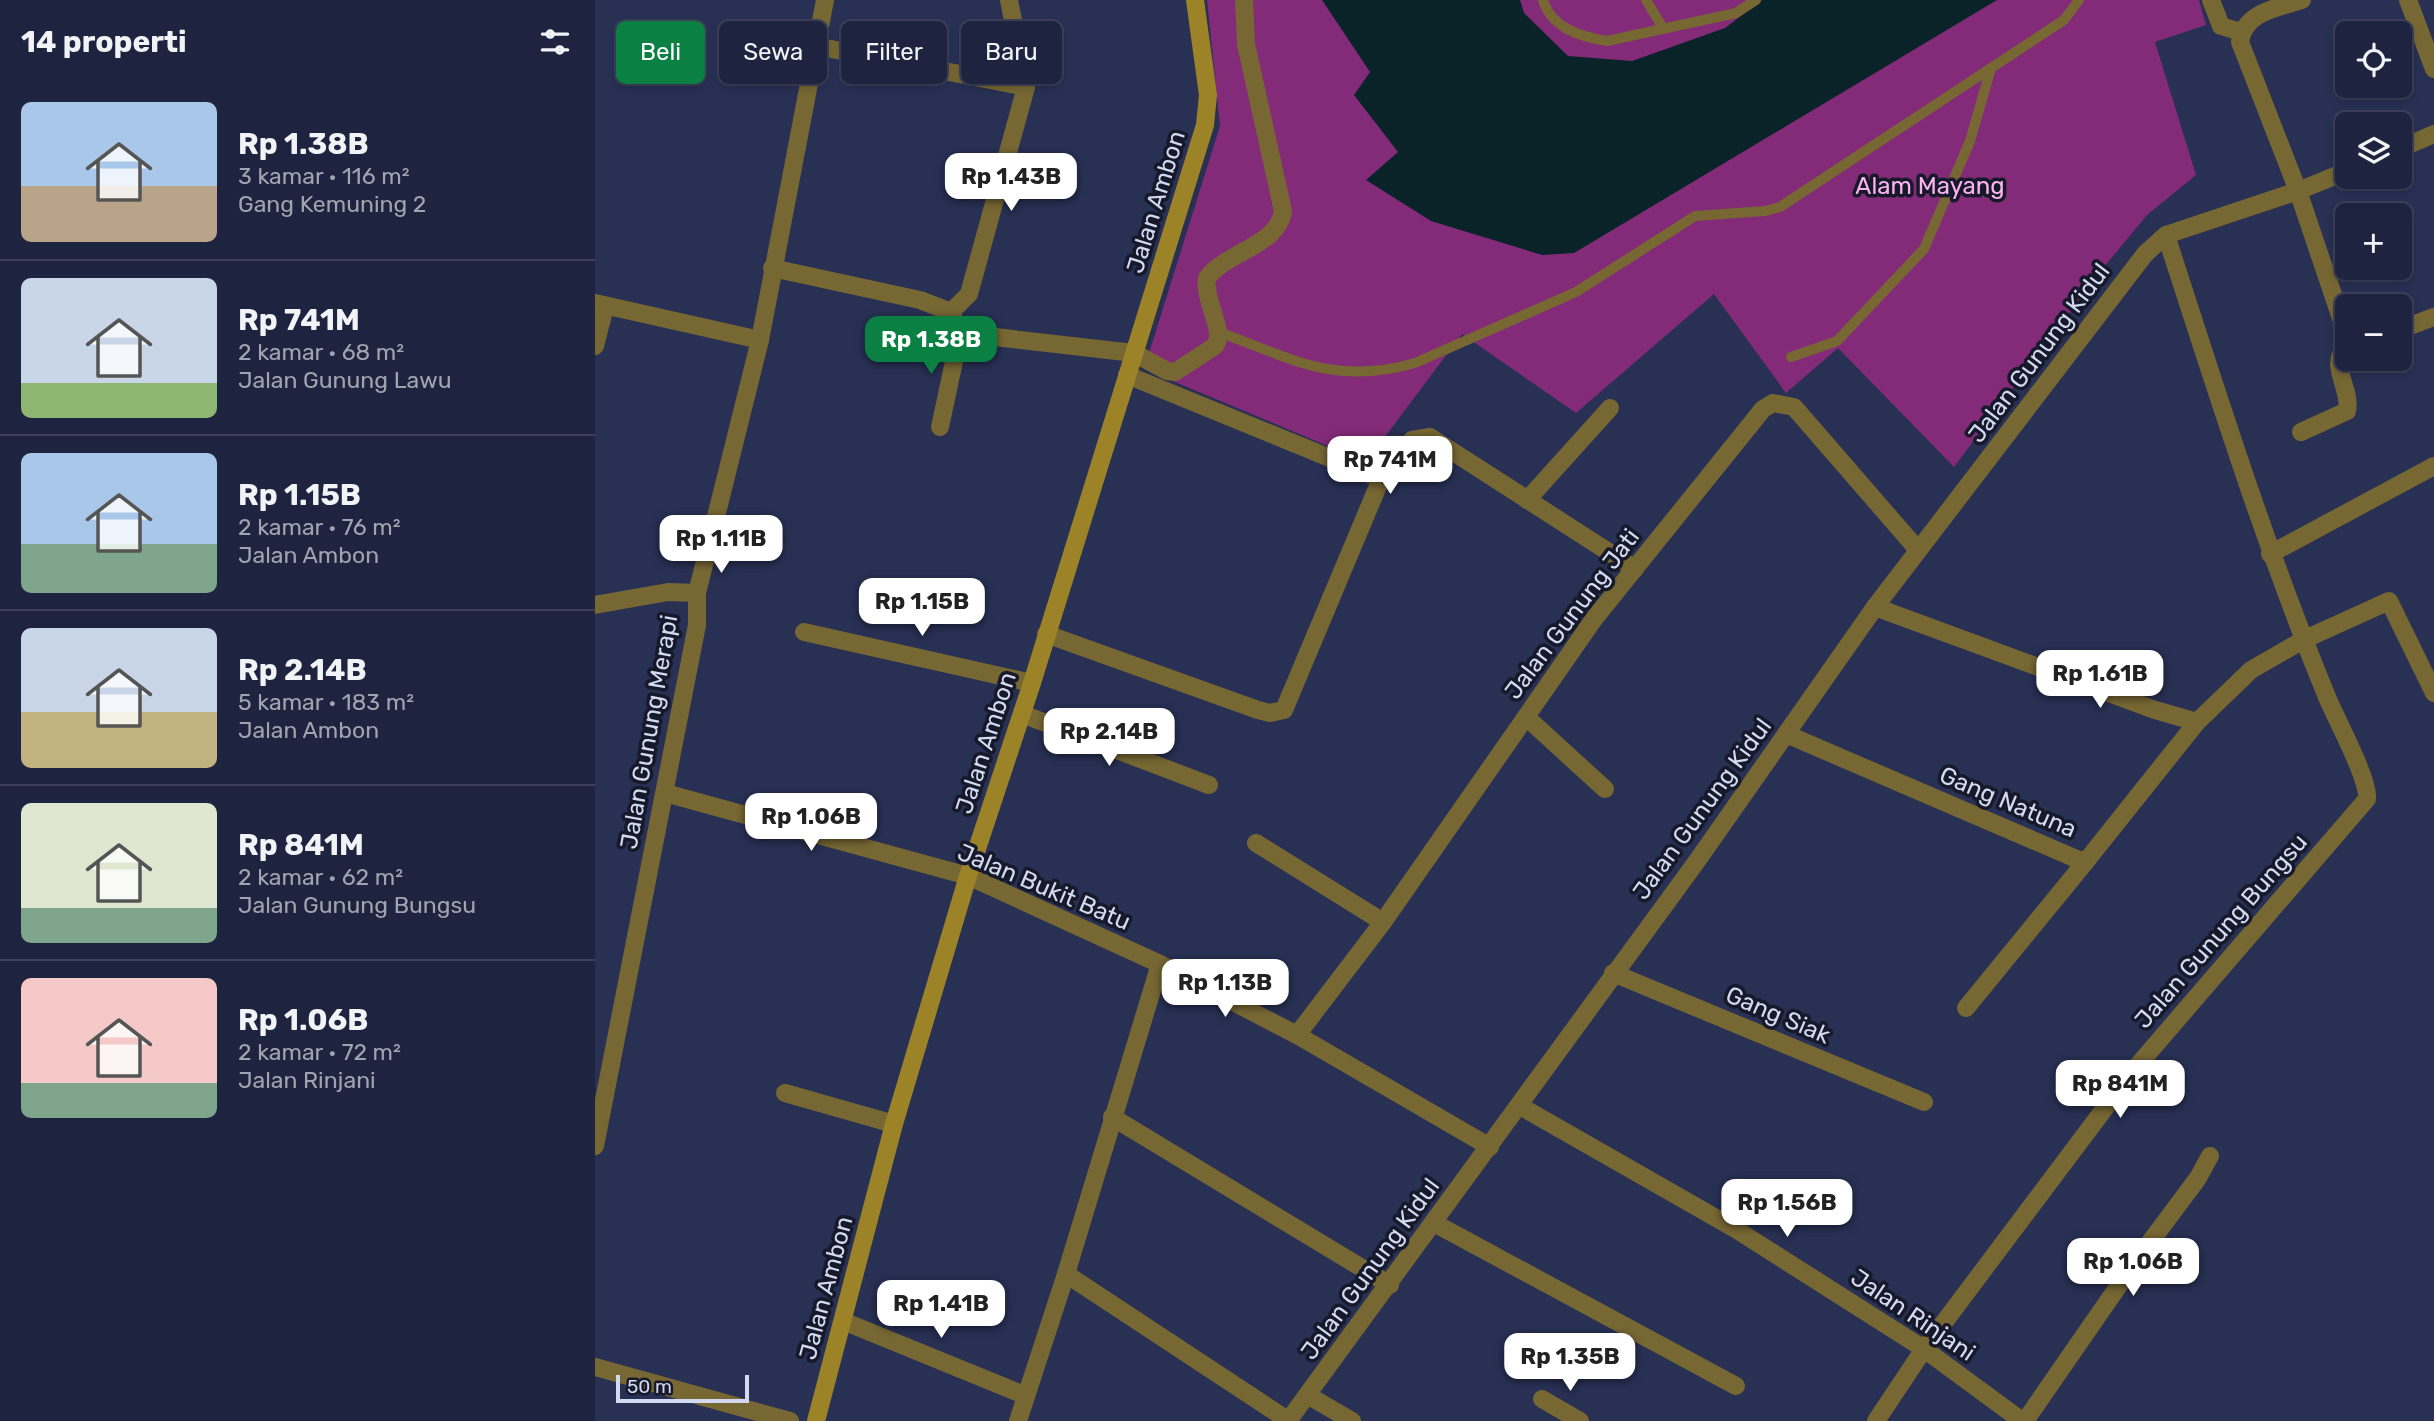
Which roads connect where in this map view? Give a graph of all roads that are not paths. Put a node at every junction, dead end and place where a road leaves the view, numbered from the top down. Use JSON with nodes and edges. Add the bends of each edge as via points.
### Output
{"nodes":[{"id":1,"x":825,"y":0,"type":"edge"},
{"id":2,"x":1009,"y":0,"type":"edge"},
{"id":3,"x":1195,"y":0,"type":"edge"},
{"id":4,"x":1244,"y":0,"type":"edge"},
{"id":5,"x":1542,"y":0,"type":"edge"},
{"id":6,"x":1646,"y":0,"type":"edge"},
{"id":7,"x":1756,"y":0,"type":"edge"},
{"id":8,"x":2078,"y":0,"type":"edge"},
{"id":9,"x":2211,"y":0,"type":"edge"},
{"id":10,"x":2302,"y":0,"type":"edge"},
{"id":11,"x":2408,"y":0,"type":"edge"},
{"id":12,"x":820,"y":21,"type":"edge"},
{"id":13,"x":1663,"y":28,"type":"junction"},
{"id":14,"x":2241,"y":33,"type":"junction"},
{"id":15,"x":827,"y":48,"type":"edge"},
{"id":16,"x":1991,"y":68,"type":"junction"},
{"id":17,"x":2434,"y":69,"type":"edge"},
{"id":18,"x":808,"y":84,"type":"edge"},
{"id":19,"x":1026,"y":87,"type":"junction"},
{"id":20,"x":2434,"y":134,"type":"edge"},
{"id":21,"x":2412,"y":143,"type":"edge"},
{"id":22,"x":2335,"y":175,"type":"edge"},
{"id":23,"x":2298,"y":191,"type":"junction"},
{"id":24,"x":2166,"y":235,"type":"junction"},
{"id":25,"x":772,"y":268,"type":"junction"},
{"id":26,"x":2335,"y":300,"type":"edge"},
{"id":27,"x":600,"y":305,"type":"edge"},
{"id":28,"x":951,"y":312,"type":"junction"},
{"id":29,"x":2434,"y":317,"type":"edge"},
{"id":30,"x":2412,"y":325,"type":"edge"},
{"id":31,"x":1219,"y":332,"type":"junction"},
{"id":32,"x":960,"y":333,"type":"junction"},
{"id":33,"x":760,"y":340,"type":"junction"},
{"id":34,"x":595,"y":346,"type":"edge"},
{"id":35,"x":1134,"y":353,"type":"junction"},
{"id":36,"x":1791,"y":357,"type":"dead end"},
{"id":37,"x":2338,"y":371,"type":"edge"},
{"id":38,"x":1126,"y":375,"type":"junction"},
{"id":39,"x":1610,"y":408,"type":"dead end"},
{"id":40,"x":940,"y":427,"type":"dead end"},
{"id":41,"x":2301,"y":432,"type":"dead end"},
{"id":42,"x":2434,"y":466,"type":"edge"},
{"id":43,"x":1381,"y":479,"type":"junction"},
{"id":44,"x":1527,"y":500,"type":"junction"},
{"id":45,"x":1918,"y":550,"type":"junction"},
{"id":46,"x":2270,"y":554,"type":"junction"},
{"id":47,"x":1635,"y":569,"type":"junction"},
{"id":48,"x":697,"y":593,"type":"junction"},
{"id":49,"x":595,"y":605,"type":"edge"},
{"id":50,"x":1875,"y":607,"type":"junction"},
{"id":51,"x":804,"y":632,"type":"dead end"},
{"id":52,"x":1046,"y":634,"type":"junction"},
{"id":53,"x":2303,"y":640,"type":"junction"},
{"id":54,"x":1032,"y":683,"type":"junction"},
{"id":55,"x":2434,"y":693,"type":"edge"},
{"id":56,"x":1022,"y":714,"type":"junction"},
{"id":57,"x":1526,"y":717,"type":"junction"},
{"id":58,"x":2197,"y":722,"type":"junction"},
{"id":59,"x":1786,"y":734,"type":"junction"},
{"id":60,"x":1209,"y":785,"type":"dead end"},
{"id":61,"x":1605,"y":789,"type":"dead end"},
{"id":62,"x":665,"y":793,"type":"junction"},
{"id":63,"x":1255,"y":843,"type":"dead end"},
{"id":64,"x":2087,"y":860,"type":"junction"},
{"id":65,"x":968,"y":876,"type":"junction"},
{"id":66,"x":1383,"y":922,"type":"junction"},
{"id":67,"x":1160,"y":964,"type":"junction"},
{"id":68,"x":1613,"y":973,"type":"junction"},
{"id":69,"x":1966,"y":1008,"type":"dead end"},
{"id":70,"x":1297,"y":1035,"type":"junction"},
{"id":71,"x":785,"y":1093,"type":"dead end"},
{"id":72,"x":1924,"y":1102,"type":"dead end"},
{"id":73,"x":1520,"y":1106,"type":"junction"},
{"id":74,"x":1112,"y":1117,"type":"junction"},
{"id":75,"x":894,"y":1124,"type":"junction"},
{"id":76,"x":595,"y":1146,"type":"edge"},
{"id":77,"x":1490,"y":1147,"type":"junction"},
{"id":78,"x":2210,"y":1156,"type":"dead end"},
{"id":79,"x":1434,"y":1223,"type":"junction"},
{"id":80,"x":1066,"y":1274,"type":"junction"},
{"id":81,"x":1389,"y":1285,"type":"junction"},
{"id":82,"x":843,"y":1321,"type":"junction"},
{"id":83,"x":1924,"y":1349,"type":"junction"},
{"id":84,"x":595,"y":1367,"type":"edge"},
{"id":85,"x":1735,"y":1386,"type":"dead end"},
{"id":86,"x":1024,"y":1395,"type":"junction"},
{"id":87,"x":1308,"y":1396,"type":"junction"},
{"id":88,"x":1542,"y":1399,"type":"dead end"},
{"id":89,"x":790,"y":1421,"type":"edge"},
{"id":90,"x":816,"y":1421,"type":"edge"},
{"id":91,"x":1018,"y":1421,"type":"edge"},
{"id":92,"x":1288,"y":1421,"type":"edge"},
{"id":93,"x":1352,"y":1421,"type":"edge"},
{"id":94,"x":1580,"y":1421,"type":"edge"},
{"id":95,"x":1876,"y":1421,"type":"edge"},
{"id":96,"x":2023,"y":1421,"type":"edge"}],
"edges":[{"from":1,"to":12,"type":"street","name":"Jalan Gunung Merapi"},
{"from":2,"to":19,"type":"street"},
{"from":3,"to":35,"type":"street","name":"Jalan Ambon","via":[[1208,112]]},
{"from":4,"to":31,"type":"street","via":[[1245,44],[1283,211],[1279,224],[1261,241],[1228,258],[1207,278],[1209,306]]},
{"from":5,"to":13,"type":"lane","via":[[1552,17],[1585,37],[1607,41]]},
{"from":6,"to":13,"type":"lane"},
{"from":7,"to":13,"type":"lane","via":[[1736,13]]},
{"from":8,"to":16,"type":"lane","via":[[2064,20]]},
{"from":9,"to":14,"type":"street","via":[[2221,26]]},
{"from":10,"to":14,"type":"street","via":[[2258,15]]},
{"from":11,"to":17,"type":"street"},
{"from":14,"to":23,"type":"street","via":[[2240,42]]},
{"from":15,"to":19,"type":"street"},
{"from":16,"to":31,"type":"lane","via":[[1780,206],[1695,216],[1576,292],[1415,363],[1357,374],[1327,371]]},
{"from":16,"to":36,"type":"lane","via":[[1970,141],[1924,249],[1837,341]]},
{"from":18,"to":25,"type":"street","name":"Jalan Gunung Merapi"},
{"from":19,"to":28,"type":"street","via":[[969,294]]},
{"from":20,"to":21,"type":"street"},
{"from":22,"to":23,"type":"street"},
{"from":23,"to":24,"type":"street"},
{"from":23,"to":26,"type":"street"},
{"from":24,"to":45,"type":"street","name":"Jalan Gunung Kidul","via":[[2145,254]]},
{"from":24,"to":46,"type":"street"},
{"from":25,"to":28,"type":"street","via":[[920,300]]},
{"from":25,"to":33,"type":"street","name":"Jalan Gunung Merapi"},
{"from":27,"to":33,"type":"street"},
{"from":27,"to":34,"type":"street"},
{"from":28,"to":32,"type":"street"},
{"from":29,"to":30,"type":"street"},
{"from":31,"to":35,"type":"street","via":[[1215,346],[1175,372]]},
{"from":32,"to":35,"type":"street"},
{"from":32,"to":40,"type":"street"},
{"from":33,"to":48,"type":"street","name":"Jalan Gunung Merapi"},
{"from":35,"to":38,"type":"street","name":"Jalan Ambon"},
{"from":37,"to":41,"type":"street","via":[[2347,393],[2347,411]]},
{"from":38,"to":43,"type":"street"},
{"from":38,"to":52,"type":"street","name":"Jalan Ambon"},
{"from":39,"to":44,"type":"street"},
{"from":42,"to":46,"type":"street"},
{"from":43,"to":44,"type":"street","via":[[1412,440],[1430,437]]},
{"from":43,"to":52,"type":"street","via":[[1284,710],[1258,710]]},
{"from":44,"to":47,"type":"street"},
{"from":45,"to":47,"type":"street","name":"Jalan Gunung Jati","via":[[1794,407],[1773,403],[1763,409]]},
{"from":45,"to":50,"type":"street","name":"Jalan Gunung Kidul"},
{"from":46,"to":53,"type":"street"},
{"from":47,"to":57,"type":"street","name":"Jalan Gunung Jati"},
{"from":48,"to":49,"type":"street","via":[[668,592]]},
{"from":48,"to":62,"type":"street","name":"Jalan Gunung Merapi","via":[[697,625]]},
{"from":50,"to":58,"type":"street"},
{"from":50,"to":59,"type":"street","name":"Jalan Gunung Kidul"},
{"from":51,"to":54,"type":"street"},
{"from":52,"to":54,"type":"street","name":"Jalan Ambon"},
{"from":53,"to":55,"type":"street","name":"Gang Natuna","via":[[2389,601]]},
{"from":53,"to":58,"type":"street","name":"Gang Natuna","via":[[2251,670]]},
{"from":53,"to":83,"type":"street","name":"Jalan Gunung Bungsu","via":[[2367,790],[2365,803],[2132,1072]]},
{"from":54,"to":56,"type":"street","name":"Jalan Ambon"},
{"from":56,"to":60,"type":"street"},
{"from":56,"to":65,"type":"street","name":"Jalan Ambon"},
{"from":57,"to":61,"type":"street"},
{"from":57,"to":66,"type":"street","name":"Jalan Gunung Jati"},
{"from":58,"to":64,"type":"street","name":"Gang Natuna"},
{"from":59,"to":64,"type":"street","name":"Gang Natuna"},
{"from":59,"to":68,"type":"street","name":"Jalan Gunung Kidul"},
{"from":62,"to":65,"type":"street","name":"Jalan Bukit Batu"},
{"from":62,"to":76,"type":"street","name":"Jalan Gunung Merapi"},
{"from":63,"to":66,"type":"street"},
{"from":64,"to":69,"type":"street"},
{"from":65,"to":67,"type":"street","name":"Jalan Bukit Batu"},
{"from":65,"to":75,"type":"street","name":"Jalan Ambon"},
{"from":66,"to":70,"type":"street","name":"Jalan Gunung Jati"},
{"from":67,"to":70,"type":"street","name":"Jalan Bukit Batu"},
{"from":67,"to":74,"type":"street"},
{"from":68,"to":72,"type":"street","name":"Gang Siak"},
{"from":68,"to":73,"type":"street","name":"Jalan Gunung Kidul"},
{"from":70,"to":77,"type":"street","name":"Jalan Bukit Batu"},
{"from":71,"to":75,"type":"street"},
{"from":73,"to":77,"type":"street","name":"Jalan Gunung Kidul"},
{"from":73,"to":83,"type":"street","name":"Jalan Rinjani","via":[[1737,1230]]},
{"from":74,"to":80,"type":"street"},
{"from":74,"to":81,"type":"street"},
{"from":75,"to":82,"type":"street","name":"Jalan Ambon"},
{"from":77,"to":79,"type":"street","name":"Jalan Gunung Kidul"},
{"from":78,"to":96,"type":"street","name":"Jalan Rinjani"},
{"from":79,"to":81,"type":"street","name":"Jalan Gunung Kidul"},
{"from":79,"to":85,"type":"street"},
{"from":80,"to":86,"type":"street"},
{"from":80,"to":92,"type":"street"},
{"from":81,"to":87,"type":"street","name":"Jalan Gunung Kidul"},
{"from":82,"to":86,"type":"street"},
{"from":82,"to":90,"type":"street","name":"Jalan Ambon"},
{"from":83,"to":95,"type":"street","name":"Jalan Gunung Bungsu"},
{"from":83,"to":96,"type":"street","name":"Jalan Rinjani"},
{"from":84,"to":89,"type":"street"},
{"from":86,"to":91,"type":"street"},
{"from":87,"to":92,"type":"street","name":"Jalan Gunung Kidul"},
{"from":87,"to":93,"type":"street"},
{"from":88,"to":94,"type":"street"}]}
